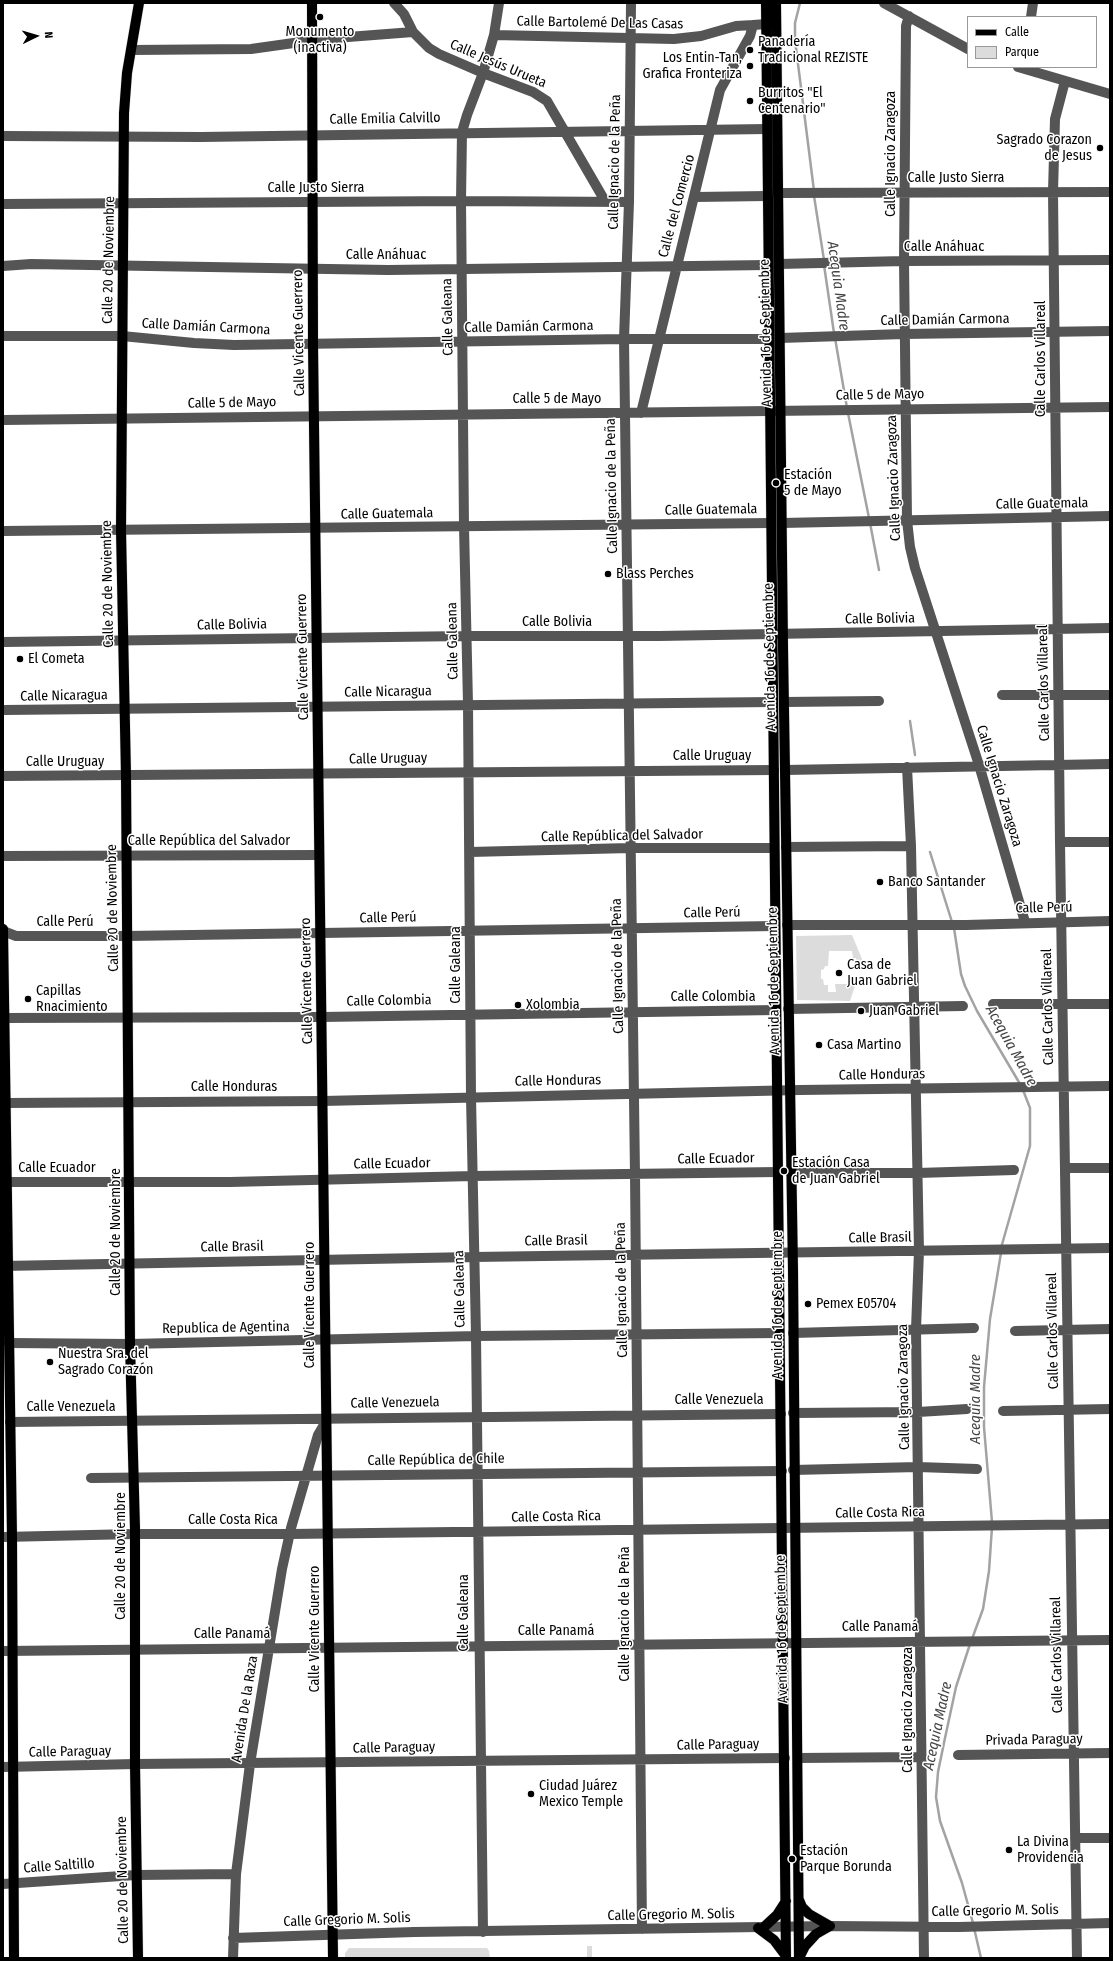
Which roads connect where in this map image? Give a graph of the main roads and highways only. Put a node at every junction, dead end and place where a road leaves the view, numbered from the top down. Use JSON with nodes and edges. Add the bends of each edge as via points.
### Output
{"nodes":[{"id":1,"x":139,"y":3,"type":"edge"},
{"id":2,"x":312,"y":3,"type":"edge"},
{"id":3,"x":766,"y":3,"type":"edge"},
{"id":4,"x":776,"y":3,"type":"edge"},
{"id":5,"x":3,"y":930,"type":"edge"},
{"id":6,"x":3,"y":968,"type":"edge"},
{"id":7,"x":4,"y":1018,"type":"edge"},
{"id":8,"x":5,"y":1141,"type":"edge"},
{"id":9,"x":6,"y":1266,"type":"edge"},
{"id":10,"x":6,"y":1401,"type":"edge"},
{"id":11,"x":8,"y":1537,"type":"edge"},
{"id":12,"x":7,"y":1651,"type":"edge"},
{"id":13,"x":8,"y":1767,"type":"edge"},
{"id":14,"x":798,"y":1897,"type":"junction"},
{"id":15,"x":786,"y":1901,"type":"junction"},
{"id":16,"x":786,"y":1957,"type":"edge"},
{"id":17,"x":14,"y":1958,"type":"edge"},
{"id":18,"x":138,"y":1958,"type":"edge"},
{"id":19,"x":332,"y":1958,"type":"edge"},
{"id":20,"x":799,"y":1958,"type":"edge"}],
"edges":[{"from":1,"to":18,"type":"main road","name":"Calle 20 de Noviembre","via":[[126,88],[124,136],[121,530],[126,776],[130,1344],[135,1477]]},
{"from":2,"to":19,"type":"main road","name":"Calle Vicente Guerrero","via":[[312,268]]},
{"from":3,"to":15,"type":"main road","name":"Avenida 16 de Septiembre"},
{"from":4,"to":14,"type":"main road","name":"Avenida 16 de Septiembre"},
{"from":5,"to":6,"type":"main road"},
{"from":6,"to":7,"type":"main road"},
{"from":7,"to":8,"type":"main road"},
{"from":8,"to":9,"type":"main road"},
{"from":9,"to":10,"type":"main road","via":[[9,1343]]},
{"from":10,"to":11,"type":"main road","via":[[10,1422]]},
{"from":11,"to":12,"type":"main road"},
{"from":12,"to":13,"type":"main road"},
{"from":13,"to":17,"type":"main road","via":[[14,1883]]},
{"from":14,"to":20,"type":"main road","name":"Avenida 16 de Septiembre"},
{"from":14,"to":20,"type":"main road","via":[[802,1907],[809,1914],[830,1926],[812,1938]]},
{"from":15,"to":16,"type":"main road","name":"Avenida 16 de Septiembre"},
{"from":15,"to":16,"type":"main road","via":[[777,1915],[760,1928],[774,1940]]}]}
